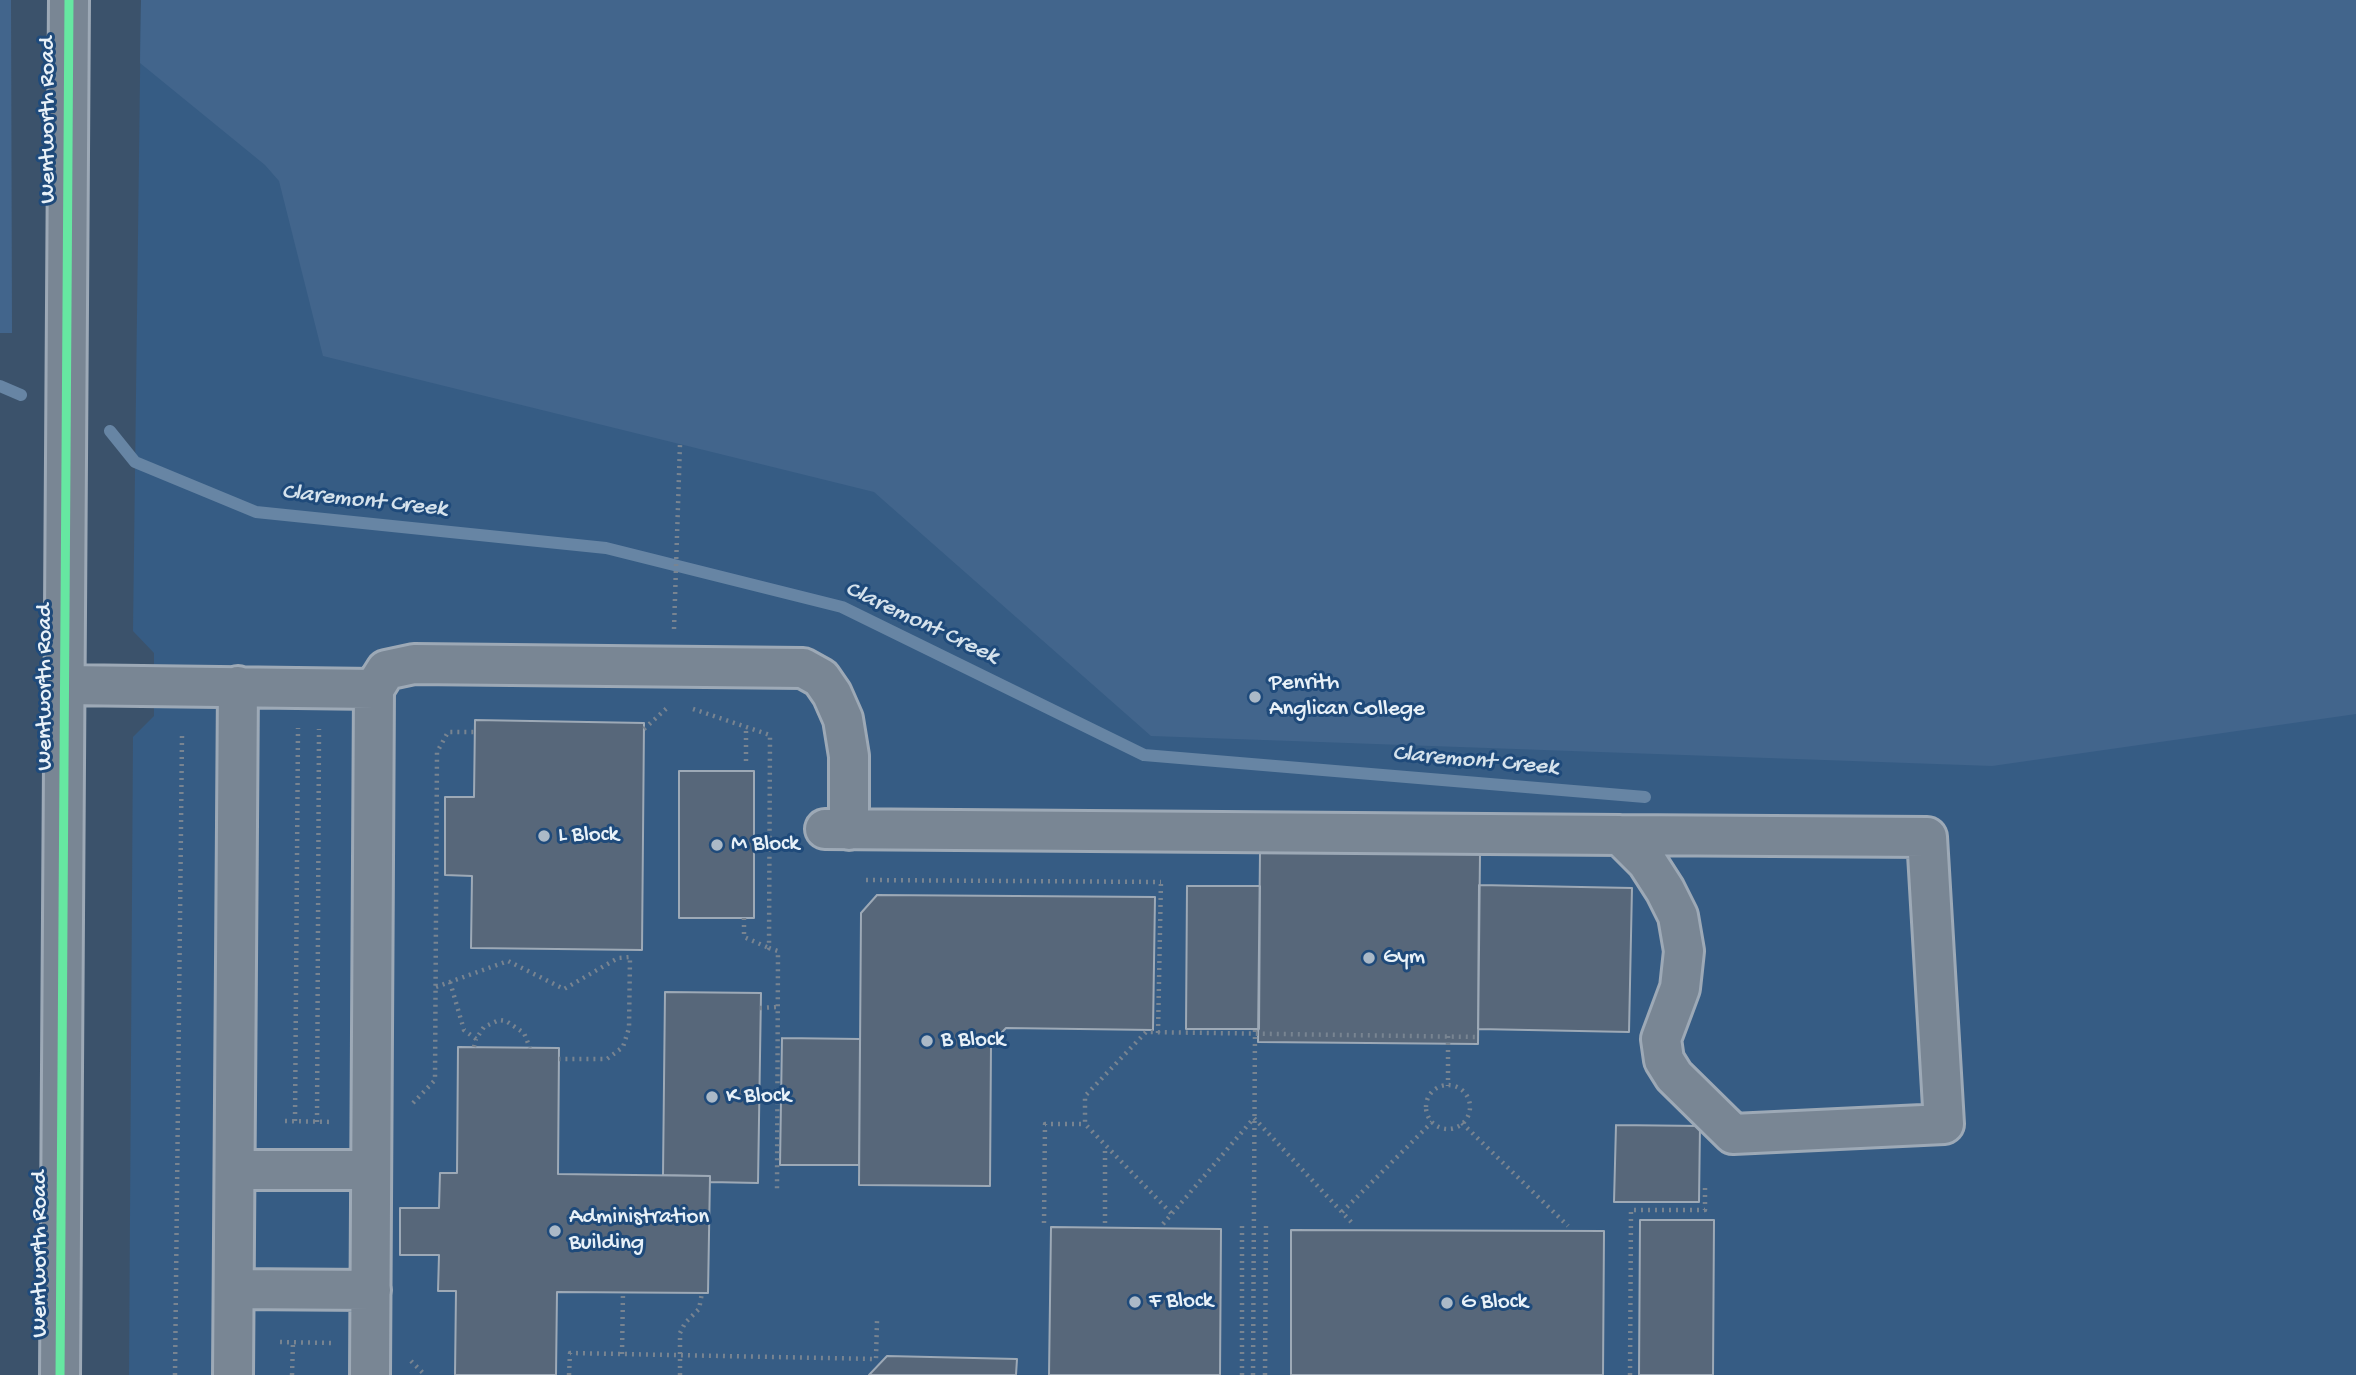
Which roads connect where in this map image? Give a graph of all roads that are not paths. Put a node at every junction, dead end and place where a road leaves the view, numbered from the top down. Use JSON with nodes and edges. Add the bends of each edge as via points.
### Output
{"nodes":[{"id":1,"x":69,"y":0,"type":"edge"},
{"id":2,"x":65,"y":685,"type":"junction"},
{"id":3,"x":239,"y":686,"type":"junction"},
{"id":4,"x":374,"y":689,"type":"junction"},
{"id":5,"x":1620,"y":835,"type":"junction"},
{"id":6,"x":234,"y":1170,"type":"junction"},
{"id":7,"x":371,"y":1170,"type":"junction"},
{"id":8,"x":234,"y":1289,"type":"junction"},
{"id":9,"x":371,"y":1290,"type":"junction"},
{"id":10,"x":60,"y":1375,"type":"edge"},
{"id":11,"x":233,"y":1375,"type":"edge"},
{"id":12,"x":370,"y":1375,"type":"edge"}],
"edges":[{"from":1,"to":2,"type":"street","name":"Wentworth Road"},
{"from":2,"to":3,"type":"street"},
{"from":2,"to":10,"type":"street","name":"Wentworth Road"},
{"from":3,"to":4,"type":"street"},
{"from":3,"to":6,"type":"street"},
{"from":4,"to":5,"type":"street","via":[[386,670],[414,664],[803,668],[821,678],[843,719],[849,756],[837,830]]},
{"from":4,"to":7,"type":"street"},
{"from":5,"to":5,"type":"street","via":[[1927,836],[1944,1125],[1733,1135],[1674,1076],[1664,1059],[1661,1039],[1680,988],[1684,951],[1678,916],[1647,862]]},
{"from":6,"to":7,"type":"street"},
{"from":6,"to":8,"type":"street"},
{"from":7,"to":9,"type":"street"},
{"from":8,"to":9,"type":"street"},
{"from":8,"to":11,"type":"street"},
{"from":9,"to":12,"type":"street"}]}
